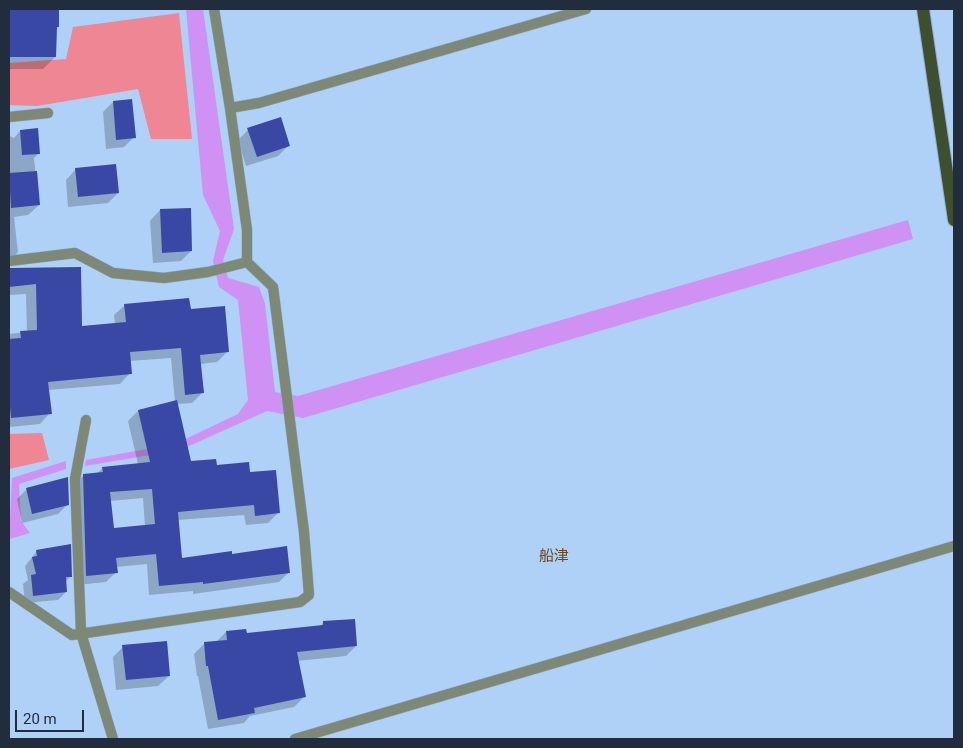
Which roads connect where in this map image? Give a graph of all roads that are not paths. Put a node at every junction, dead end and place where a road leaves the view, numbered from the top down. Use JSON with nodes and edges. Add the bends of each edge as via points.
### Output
{"nodes":[{"id":1,"x":214,"y":9,"type":"edge"},
{"id":2,"x":586,"y":9,"type":"edge"},
{"id":3,"x":923,"y":9,"type":"edge"},
{"id":4,"x":230,"y":108,"type":"junction"},
{"id":5,"x":48,"y":113,"type":"dead end"},
{"id":6,"x":9,"y":117,"type":"edge"},
{"id":7,"x":954,"y":220,"type":"edge"},
{"id":8,"x":9,"y":261,"type":"edge"},
{"id":9,"x":247,"y":262,"type":"junction"},
{"id":10,"x":86,"y":420,"type":"dead end"},
{"id":11,"x":954,"y":546,"type":"edge"},
{"id":12,"x":9,"y":592,"type":"edge"},
{"id":13,"x":81,"y":633,"type":"junction"},
{"id":14,"x":114,"y":739,"type":"edge"},
{"id":15,"x":295,"y":739,"type":"edge"}],
"edges":[{"from":1,"to":4,"type":"street"},
{"from":2,"to":4,"type":"street","via":[[260,103]]},
{"from":3,"to":7,"type":"main road"},
{"from":4,"to":9,"type":"street","via":[[247,230]]},
{"from":5,"to":6,"type":"street"},
{"from":8,"to":9,"type":"street","via":[[75,253],[113,272],[164,278]]},
{"from":9,"to":13,"type":"street","via":[[273,287],[309,595],[300,602]]},
{"from":10,"to":13,"type":"street","via":[[75,479]]},
{"from":11,"to":15,"type":"street"},
{"from":12,"to":13,"type":"street","via":[[72,635]]},
{"from":13,"to":14,"type":"street"}]}
